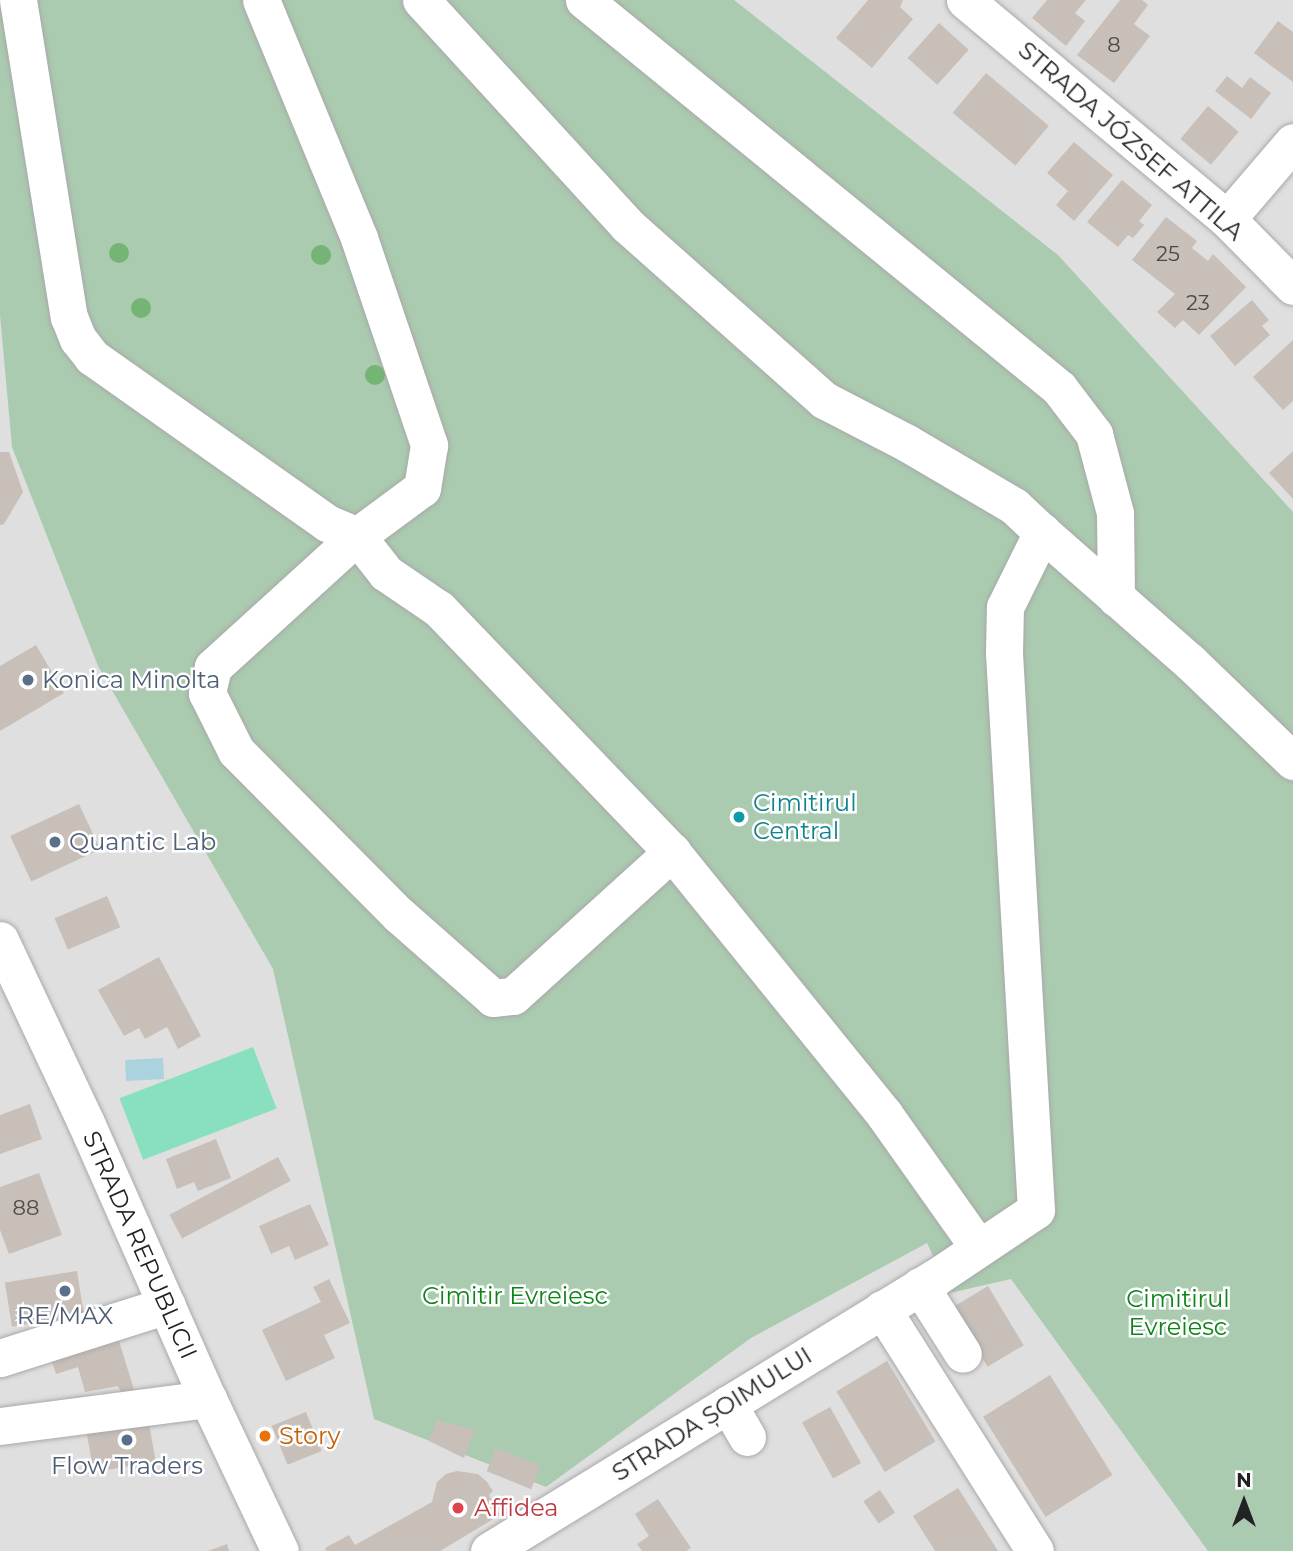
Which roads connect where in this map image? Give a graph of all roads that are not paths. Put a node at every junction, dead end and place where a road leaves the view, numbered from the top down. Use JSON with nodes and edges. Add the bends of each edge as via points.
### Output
{"nodes":[{"id":1,"x":18,"y":0,"type":"edge"},
{"id":2,"x":261,"y":0,"type":"edge"},
{"id":3,"x":421,"y":0,"type":"edge"},
{"id":4,"x":584,"y":0,"type":"edge"},
{"id":5,"x":965,"y":0,"type":"edge"},
{"id":6,"x":1293,"y":142,"type":"edge"},
{"id":7,"x":1227,"y":219,"type":"junction"},
{"id":8,"x":1293,"y":286,"type":"edge"},
{"id":9,"x":1042,"y":532,"type":"junction"},
{"id":10,"x":357,"y":536,"type":"junction"},
{"id":11,"x":1116,"y":598,"type":"junction"},
{"id":12,"x":1293,"y":761,"type":"edge"},
{"id":13,"x":672,"y":852,"type":"junction"},
{"id":14,"x":0,"y":940,"type":"edge"},
{"id":15,"x":979,"y":1248,"type":"junction"},
{"id":16,"x":928,"y":1282,"type":"junction"},
{"id":17,"x":167,"y":1306,"type":"junction"},
{"id":18,"x":882,"y":1309,"type":"junction"},
{"id":19,"x":963,"y":1354,"type":"dead end"},
{"id":20,"x":0,"y":1358,"type":"edge"},
{"id":21,"x":208,"y":1399,"type":"junction"},
{"id":22,"x":728,"y":1404,"type":"junction"},
{"id":23,"x":0,"y":1426,"type":"edge"},
{"id":24,"x":747,"y":1437,"type":"dead end"},
{"id":25,"x":279,"y":1551,"type":"edge"},
{"id":26,"x":489,"y":1551,"type":"edge"},
{"id":27,"x":1035,"y":1551,"type":"edge"}],
"edges":[{"from":1,"to":10,"type":"street","via":[[69,317],[78,339],[92,357],[327,523]]},
{"from":2,"to":10,"type":"street","via":[[359,238],[429,445],[422,488]]},
{"from":3,"to":9,"type":"street","via":[[627,225],[824,400],[1014,506]]},
{"from":4,"to":11,"type":"street","via":[[1059,388],[1094,434],[1115,513]]},
{"from":5,"to":7,"type":"street","name":"STRADA JÓZSEF ATTILA"},
{"from":6,"to":7,"type":"street"},
{"from":7,"to":8,"type":"street","name":"STRADA JÓZSEF ATTILA"},
{"from":9,"to":11,"type":"street"},
{"from":9,"to":15,"type":"street","name":"STRADA ȘOIMULUI","via":[[1005,607],[1003,653],[1036,1210]]},
{"from":10,"to":13,"type":"street","via":[[386,573],[439,609]]},
{"from":10,"to":13,"type":"street","via":[[213,667],[207,693],[236,751],[399,915],[493,998],[513,996]]},
{"from":11,"to":12,"type":"street"},
{"from":13,"to":15,"type":"street","via":[[884,1114]]},
{"from":14,"to":17,"type":"street","name":"STRADA REPUBLICII"},
{"from":15,"to":16,"type":"street","name":"STRADA ȘOIMULUI"},
{"from":16,"to":18,"type":"street","name":"STRADA ȘOIMULUI"},
{"from":16,"to":19,"type":"street"},
{"from":17,"to":20,"type":"street"},
{"from":17,"to":21,"type":"street","name":"STRADA REPUBLICII"},
{"from":18,"to":22,"type":"street","name":"STRADA ȘOIMULUI"},
{"from":18,"to":27,"type":"street"},
{"from":21,"to":23,"type":"street"},
{"from":21,"to":25,"type":"street","name":"STRADA REPUBLICII"},
{"from":22,"to":24,"type":"street"},
{"from":22,"to":26,"type":"street","name":"STRADA ȘOIMULUI"}]}
